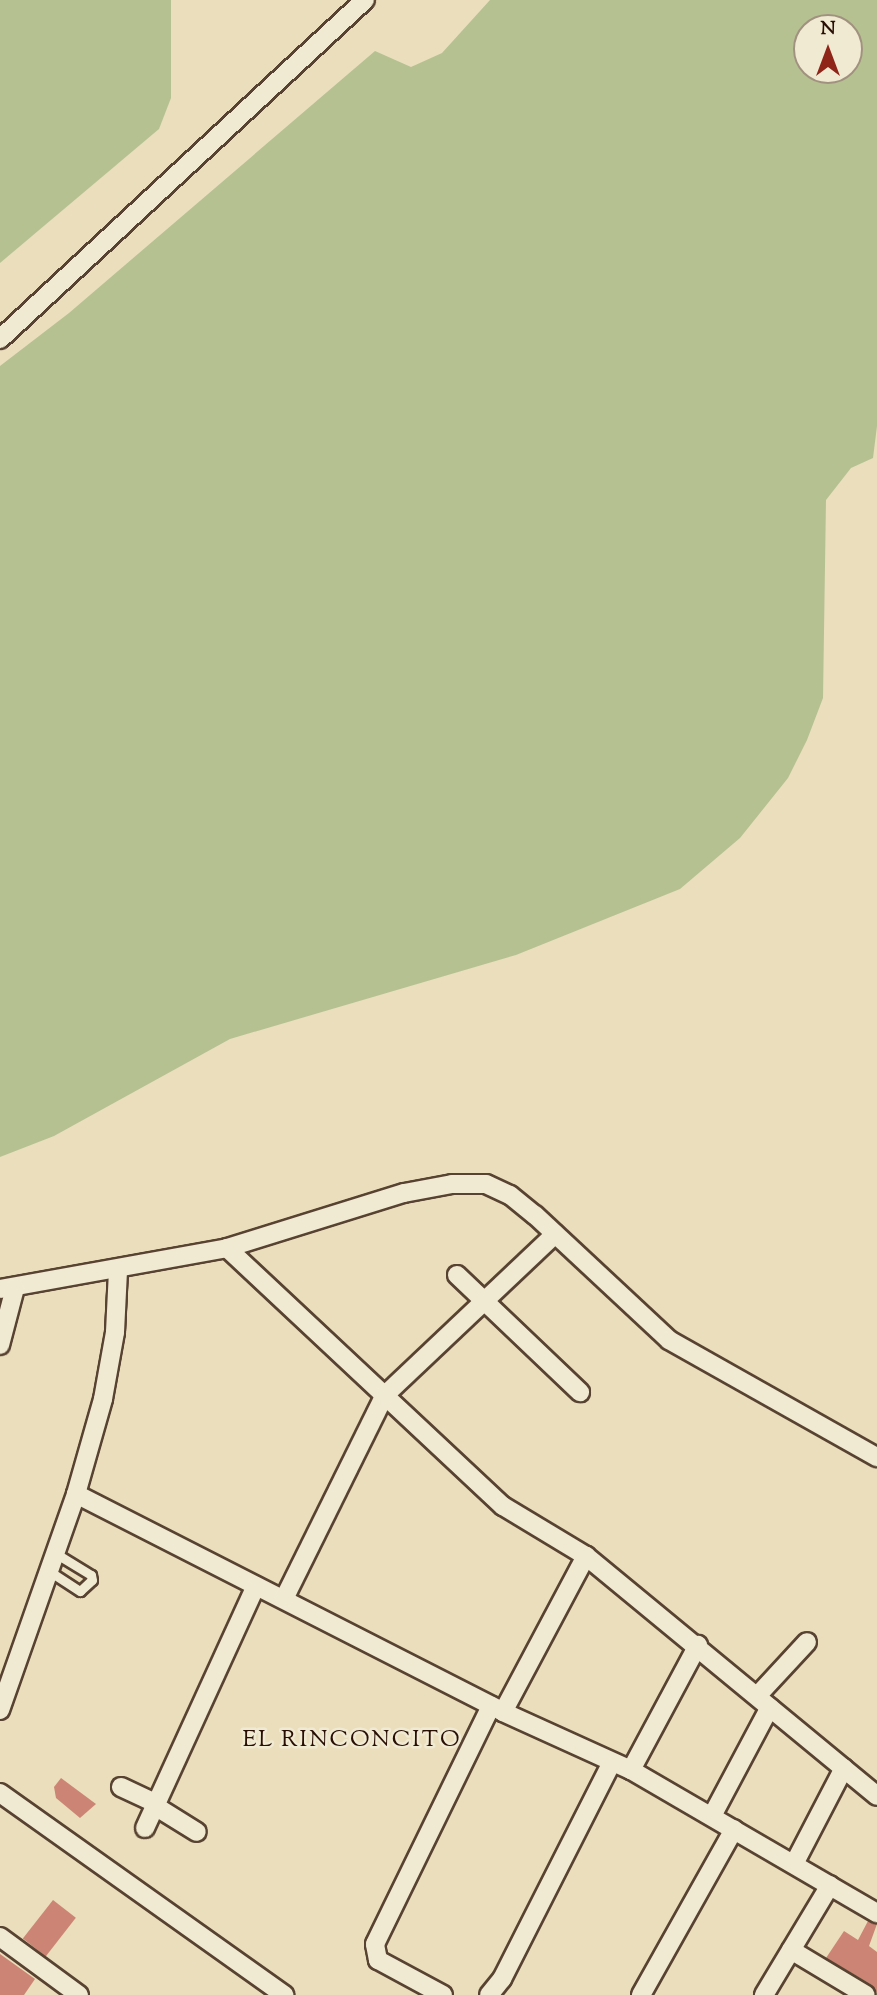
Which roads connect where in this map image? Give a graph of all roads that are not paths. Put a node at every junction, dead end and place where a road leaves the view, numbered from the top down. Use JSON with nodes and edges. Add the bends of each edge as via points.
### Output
{"nodes":[{"id":1,"x":365,"y":0,"type":"edge"},
{"id":2,"x":0,"y":339,"type":"edge"},
{"id":3,"x":555,"y":1234,"type":"junction"},
{"id":4,"x":228,"y":1248,"type":"junction"},
{"id":5,"x":118,"y":1271,"type":"junction"},
{"id":6,"x":457,"y":1275,"type":"dead end"},
{"id":7,"x":7,"y":1289,"type":"edge"},
{"id":8,"x":485,"y":1301,"type":"junction"},
{"id":9,"x":0,"y":1345,"type":"edge"},
{"id":10,"x":580,"y":1392,"type":"dead end"},
{"id":11,"x":385,"y":1395,"type":"junction"},
{"id":12,"x":877,"y":1457,"type":"edge"},
{"id":13,"x":76,"y":1494,"type":"junction"},
{"id":14,"x":55,"y":1553,"type":"junction"},
{"id":15,"x":586,"y":1556,"type":"junction"},
{"id":16,"x":49,"y":1571,"type":"junction"},
{"id":17,"x":256,"y":1586,"type":"junction"},
{"id":18,"x":284,"y":1600,"type":"junction"},
{"id":19,"x":807,"y":1642,"type":"dead end"},
{"id":20,"x":698,"y":1645,"type":"junction"},
{"id":21,"x":764,"y":1701,"type":"junction"},
{"id":22,"x":497,"y":1709,"type":"junction"},
{"id":23,"x":0,"y":1710,"type":"edge"},
{"id":24,"x":612,"y":1762,"type":"junction"},
{"id":25,"x":844,"y":1768,"type":"junction"},
{"id":26,"x":631,"y":1770,"type":"junction"},
{"id":27,"x":121,"y":1787,"type":"dead end"},
{"id":28,"x":0,"y":1793,"type":"edge"},
{"id":29,"x":877,"y":1796,"type":"edge"},
{"id":30,"x":155,"y":1805,"type":"junction"},
{"id":31,"x":712,"y":1816,"type":"junction"},
{"id":32,"x":145,"y":1828,"type":"dead end"},
{"id":33,"x":734,"y":1829,"type":"junction"},
{"id":34,"x":197,"y":1832,"type":"dead end"},
{"id":35,"x":794,"y":1864,"type":"junction"},
{"id":36,"x":830,"y":1885,"type":"junction"},
{"id":37,"x":877,"y":1913,"type":"edge"},
{"id":38,"x":0,"y":1937,"type":"edge"},
{"id":39,"x":791,"y":1950,"type":"junction"},
{"id":40,"x":79,"y":1995,"type":"edge"},
{"id":41,"x":284,"y":1995,"type":"edge"},
{"id":42,"x":443,"y":1995,"type":"edge"},
{"id":43,"x":489,"y":1995,"type":"edge"},
{"id":44,"x":641,"y":1995,"type":"edge"},
{"id":45,"x":764,"y":1995,"type":"edge"},
{"id":46,"x":866,"y":1995,"type":"edge"}],
"edges":[{"from":1,"to":2,"type":"street"},
{"from":3,"to":4,"type":"street","via":[[510,1195],[486,1184],[452,1184],[404,1193]]},
{"from":3,"to":8,"type":"street"},
{"from":3,"to":12,"type":"street","via":[[669,1340]]},
{"from":4,"to":5,"type":"street"},
{"from":4,"to":11,"type":"street"},
{"from":5,"to":7,"type":"street"},
{"from":5,"to":13,"type":"street","via":[[115,1332],[103,1399]]},
{"from":6,"to":8,"type":"street"},
{"from":7,"to":9,"type":"street"},
{"from":8,"to":10,"type":"street"},
{"from":8,"to":11,"type":"street"},
{"from":11,"to":15,"type":"street","via":[[503,1506]]},
{"from":11,"to":18,"type":"street"},
{"from":13,"to":14,"type":"street"},
{"from":13,"to":17,"type":"street"},
{"from":14,"to":16,"type":"street"},
{"from":14,"to":16,"type":"lane","via":[[92,1580],[80,1591]]},
{"from":15,"to":20,"type":"street"},
{"from":15,"to":22,"type":"street"},
{"from":16,"to":23,"type":"street"},
{"from":17,"to":18,"type":"street"},
{"from":17,"to":30,"type":"street"},
{"from":18,"to":22,"type":"street"},
{"from":19,"to":21,"type":"street"},
{"from":20,"to":21,"type":"street"},
{"from":20,"to":26,"type":"street"},
{"from":21,"to":25,"type":"street"},
{"from":21,"to":31,"type":"street"},
{"from":22,"to":24,"type":"street"},
{"from":22,"to":42,"type":"street","via":[[375,1944],[378,1959]]},
{"from":24,"to":26,"type":"street"},
{"from":24,"to":43,"type":"street","via":[[502,1979]]},
{"from":25,"to":29,"type":"street"},
{"from":25,"to":35,"type":"street"},
{"from":26,"to":31,"type":"street"},
{"from":27,"to":30,"type":"street"},
{"from":28,"to":41,"type":"street"},
{"from":30,"to":32,"type":"street"},
{"from":30,"to":34,"type":"street"},
{"from":31,"to":33,"type":"street"},
{"from":33,"to":35,"type":"street"},
{"from":33,"to":44,"type":"street"},
{"from":35,"to":36,"type":"street"},
{"from":36,"to":37,"type":"street"},
{"from":36,"to":39,"type":"street"},
{"from":38,"to":40,"type":"street"},
{"from":39,"to":45,"type":"street"},
{"from":39,"to":46,"type":"street"}]}
